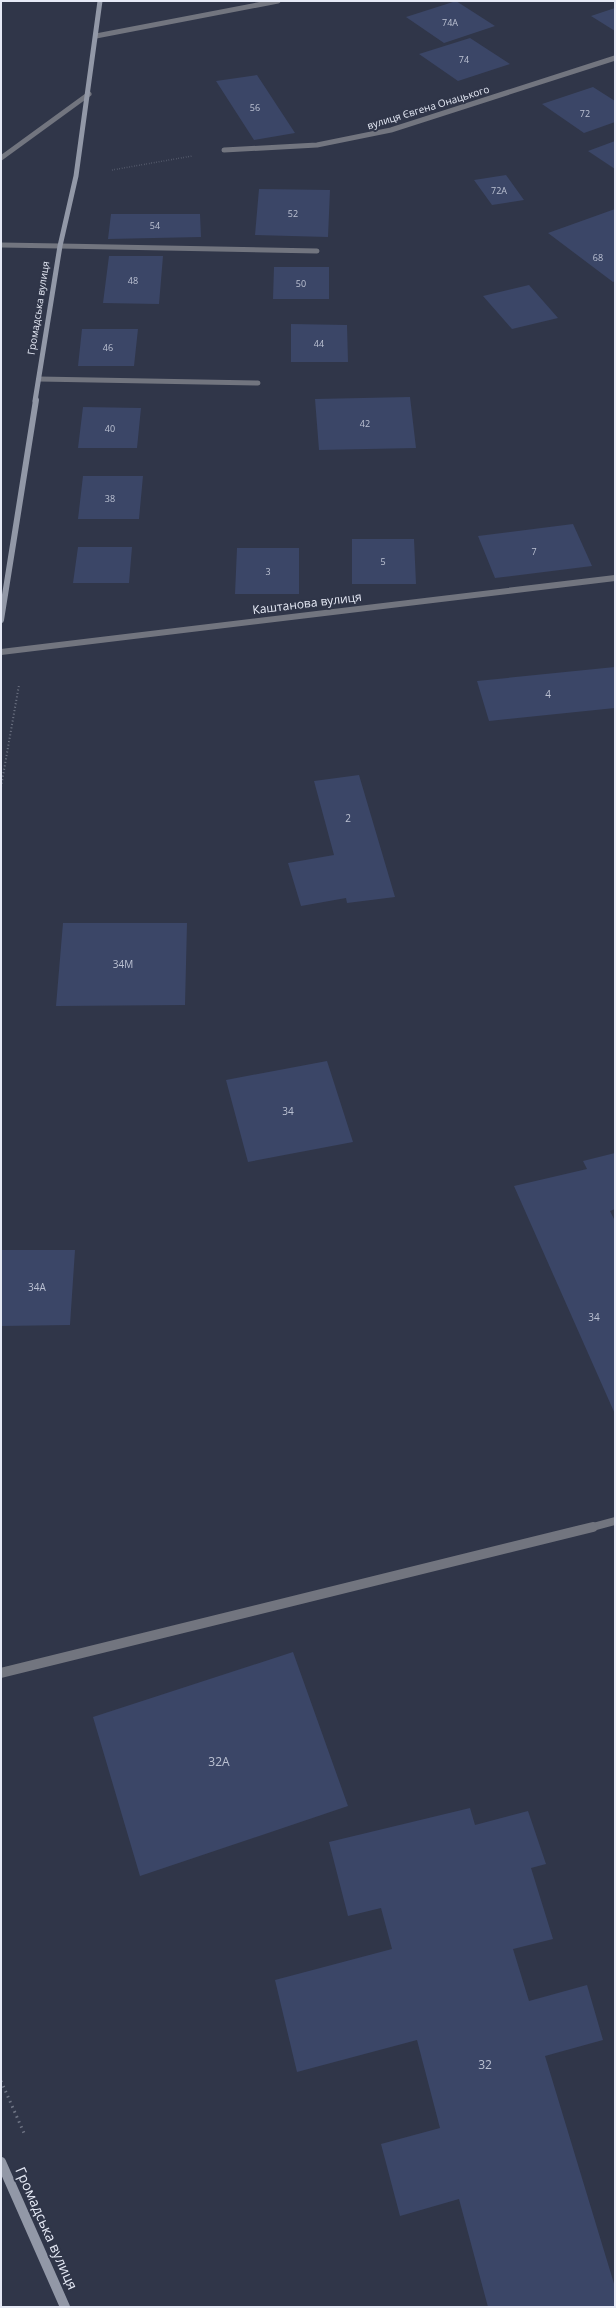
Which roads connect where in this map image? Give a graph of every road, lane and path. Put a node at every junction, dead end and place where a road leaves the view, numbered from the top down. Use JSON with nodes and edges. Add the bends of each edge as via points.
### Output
{"nodes":[{"id":1,"x":100,"y":1,"type":"edge"},
{"id":2,"x":278,"y":1,"type":"edge"},
{"id":3,"x":96,"y":36,"type":"junction"},
{"id":4,"x":615,"y":58,"type":"edge"},
{"id":5,"x":609,"y":60,"type":"junction"},
{"id":6,"x":615,"y":64,"type":"edge"},
{"id":7,"x":89,"y":94,"type":"junction"},
{"id":8,"x":224,"y":150,"type":"joint"},
{"id":9,"x":1,"y":158,"type":"edge"},
{"id":10,"x":76,"y":176,"type":"junction"},
{"id":11,"x":1,"y":245,"type":"edge"},
{"id":12,"x":60,"y":246,"type":"junction"},
{"id":13,"x":317,"y":251,"type":"dead end"},
{"id":14,"x":39,"y":379,"type":"junction"},
{"id":15,"x":258,"y":383,"type":"dead end"},
{"id":16,"x":615,"y":578,"type":"edge"},
{"id":17,"x":1,"y":620,"type":"edge"},
{"id":18,"x":1,"y":652,"type":"edge"},
{"id":19,"x":615,"y":1521,"type":"edge"},
{"id":20,"x":1,"y":1672,"type":"edge"},
{"id":21,"x":1,"y":2162,"type":"edge"},
{"id":22,"x":65,"y":2307,"type":"edge"}],
"edges":[{"from":1,"to":3,"type":"street","name":"Громадська вулиця"},
{"from":2,"to":3,"type":"street"},
{"from":3,"to":7,"type":"street","name":"Громадська вулиця"},
{"from":4,"to":5,"type":"street","name":"вулиця Євгена Онацького"},
{"from":5,"to":6,"type":"street"},
{"from":5,"to":8,"type":"street","name":"вулиця Євгена Онацького","via":[[391,130],[317,146]]},
{"from":7,"to":9,"type":"street"},
{"from":7,"to":10,"type":"street","name":"Громадська вулиця"},
{"from":8,"to":10,"type":"path"},
{"from":10,"to":12,"type":"street","name":"Громадська вулиця"},
{"from":11,"to":12,"type":"street"},
{"from":12,"to":13,"type":"street"},
{"from":12,"to":14,"type":"street","name":"Громадська вулиця"},
{"from":14,"to":15,"type":"street"},
{"from":14,"to":17,"type":"street","name":"Громадська вулиця"},
{"from":16,"to":18,"type":"street","name":"Каштанова вулиця"},
{"from":19,"to":20,"type":"street"},
{"from":21,"to":22,"type":"street","name":"Громадська вулиця"}]}
